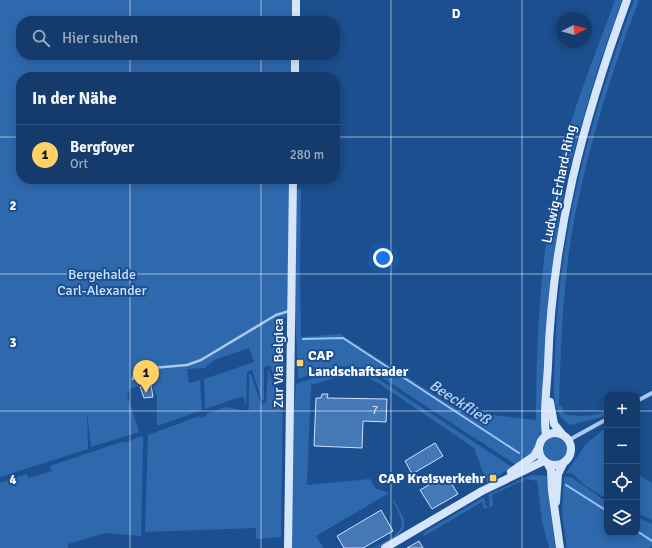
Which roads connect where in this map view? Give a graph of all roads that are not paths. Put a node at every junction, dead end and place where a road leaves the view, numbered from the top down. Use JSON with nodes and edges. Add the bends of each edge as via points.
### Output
{"nodes":[{"id":1,"x":296,"y":0,"type":"edge"},
{"id":2,"x":628,"y":0,"type":"edge"},
{"id":3,"x":296,"y":16,"type":"edge"},
{"id":4,"x":295,"y":60,"type":"edge"},
{"id":5,"x":295,"y":72,"type":"edge"},
{"id":6,"x":293,"y":184,"type":"edge"},
{"id":7,"x":291,"y":310,"type":"junction"},
{"id":8,"x":133,"y":379,"type":"dead end"},
{"id":9,"x":548,"y":380,"type":"junction"},
{"id":10,"x":652,"y":393,"type":"edge"},
{"id":11,"x":640,"y":399,"type":"edge"},
{"id":12,"x":604,"y":421,"type":"edge"},
{"id":13,"x":562,"y":434,"type":"junction"},
{"id":14,"x":546,"y":435,"type":"junction"},
{"id":15,"x":569,"y":440,"type":"junction"},
{"id":16,"x":538,"y":449,"type":"junction"},
{"id":17,"x":546,"y":463,"type":"junction"},
{"id":18,"x":563,"y":464,"type":"junction"},
{"id":19,"x":482,"y":491,"type":"junction"},
{"id":20,"x":555,"y":510,"type":"junction"},
{"id":21,"x":288,"y":548,"type":"edge"},
{"id":22,"x":385,"y":548,"type":"edge"},
{"id":23,"x":560,"y":548,"type":"edge"}],
"edges":[{"from":1,"to":3,"type":"main road"},
{"from":2,"to":9,"type":"main road","name":"Ludwig-Erhard-Ring","via":[[591,104],[566,205],[552,304]]},
{"from":4,"to":5,"type":"main road"},
{"from":6,"to":7,"type":"main road","name":"Zur Via Belgica"},
{"from":7,"to":8,"type":"lane","via":[[276,315],[201,360],[187,365],[136,370]]},
{"from":7,"to":21,"type":"main road","name":"Zur Via Belgica"},
{"from":9,"to":13,"type":"main road","name":"Ludwig-Erhard-Ring","via":[[554,424]]},
{"from":9,"to":14,"type":"main road","name":"Ludwig-Erhard-Ring"},
{"from":10,"to":11,"type":"street"},
{"from":12,"to":15,"type":"street"},
{"from":13,"to":14,"type":"main road"},
{"from":13,"to":15,"type":"main road"},
{"from":14,"to":16,"type":"main road","via":[[540,441]]},
{"from":15,"to":18,"type":"main road","via":[[570,456]]},
{"from":16,"to":17,"type":"main road"},
{"from":16,"to":19,"type":"main road","via":[[534,456]]},
{"from":17,"to":18,"type":"main road"},
{"from":17,"to":19,"type":"main road"},
{"from":17,"to":20,"type":"main road","via":[[551,470]]},
{"from":18,"to":20,"type":"main road","via":[[558,474]]},
{"from":19,"to":22,"type":"main road"},
{"from":20,"to":23,"type":"main road"}]}
